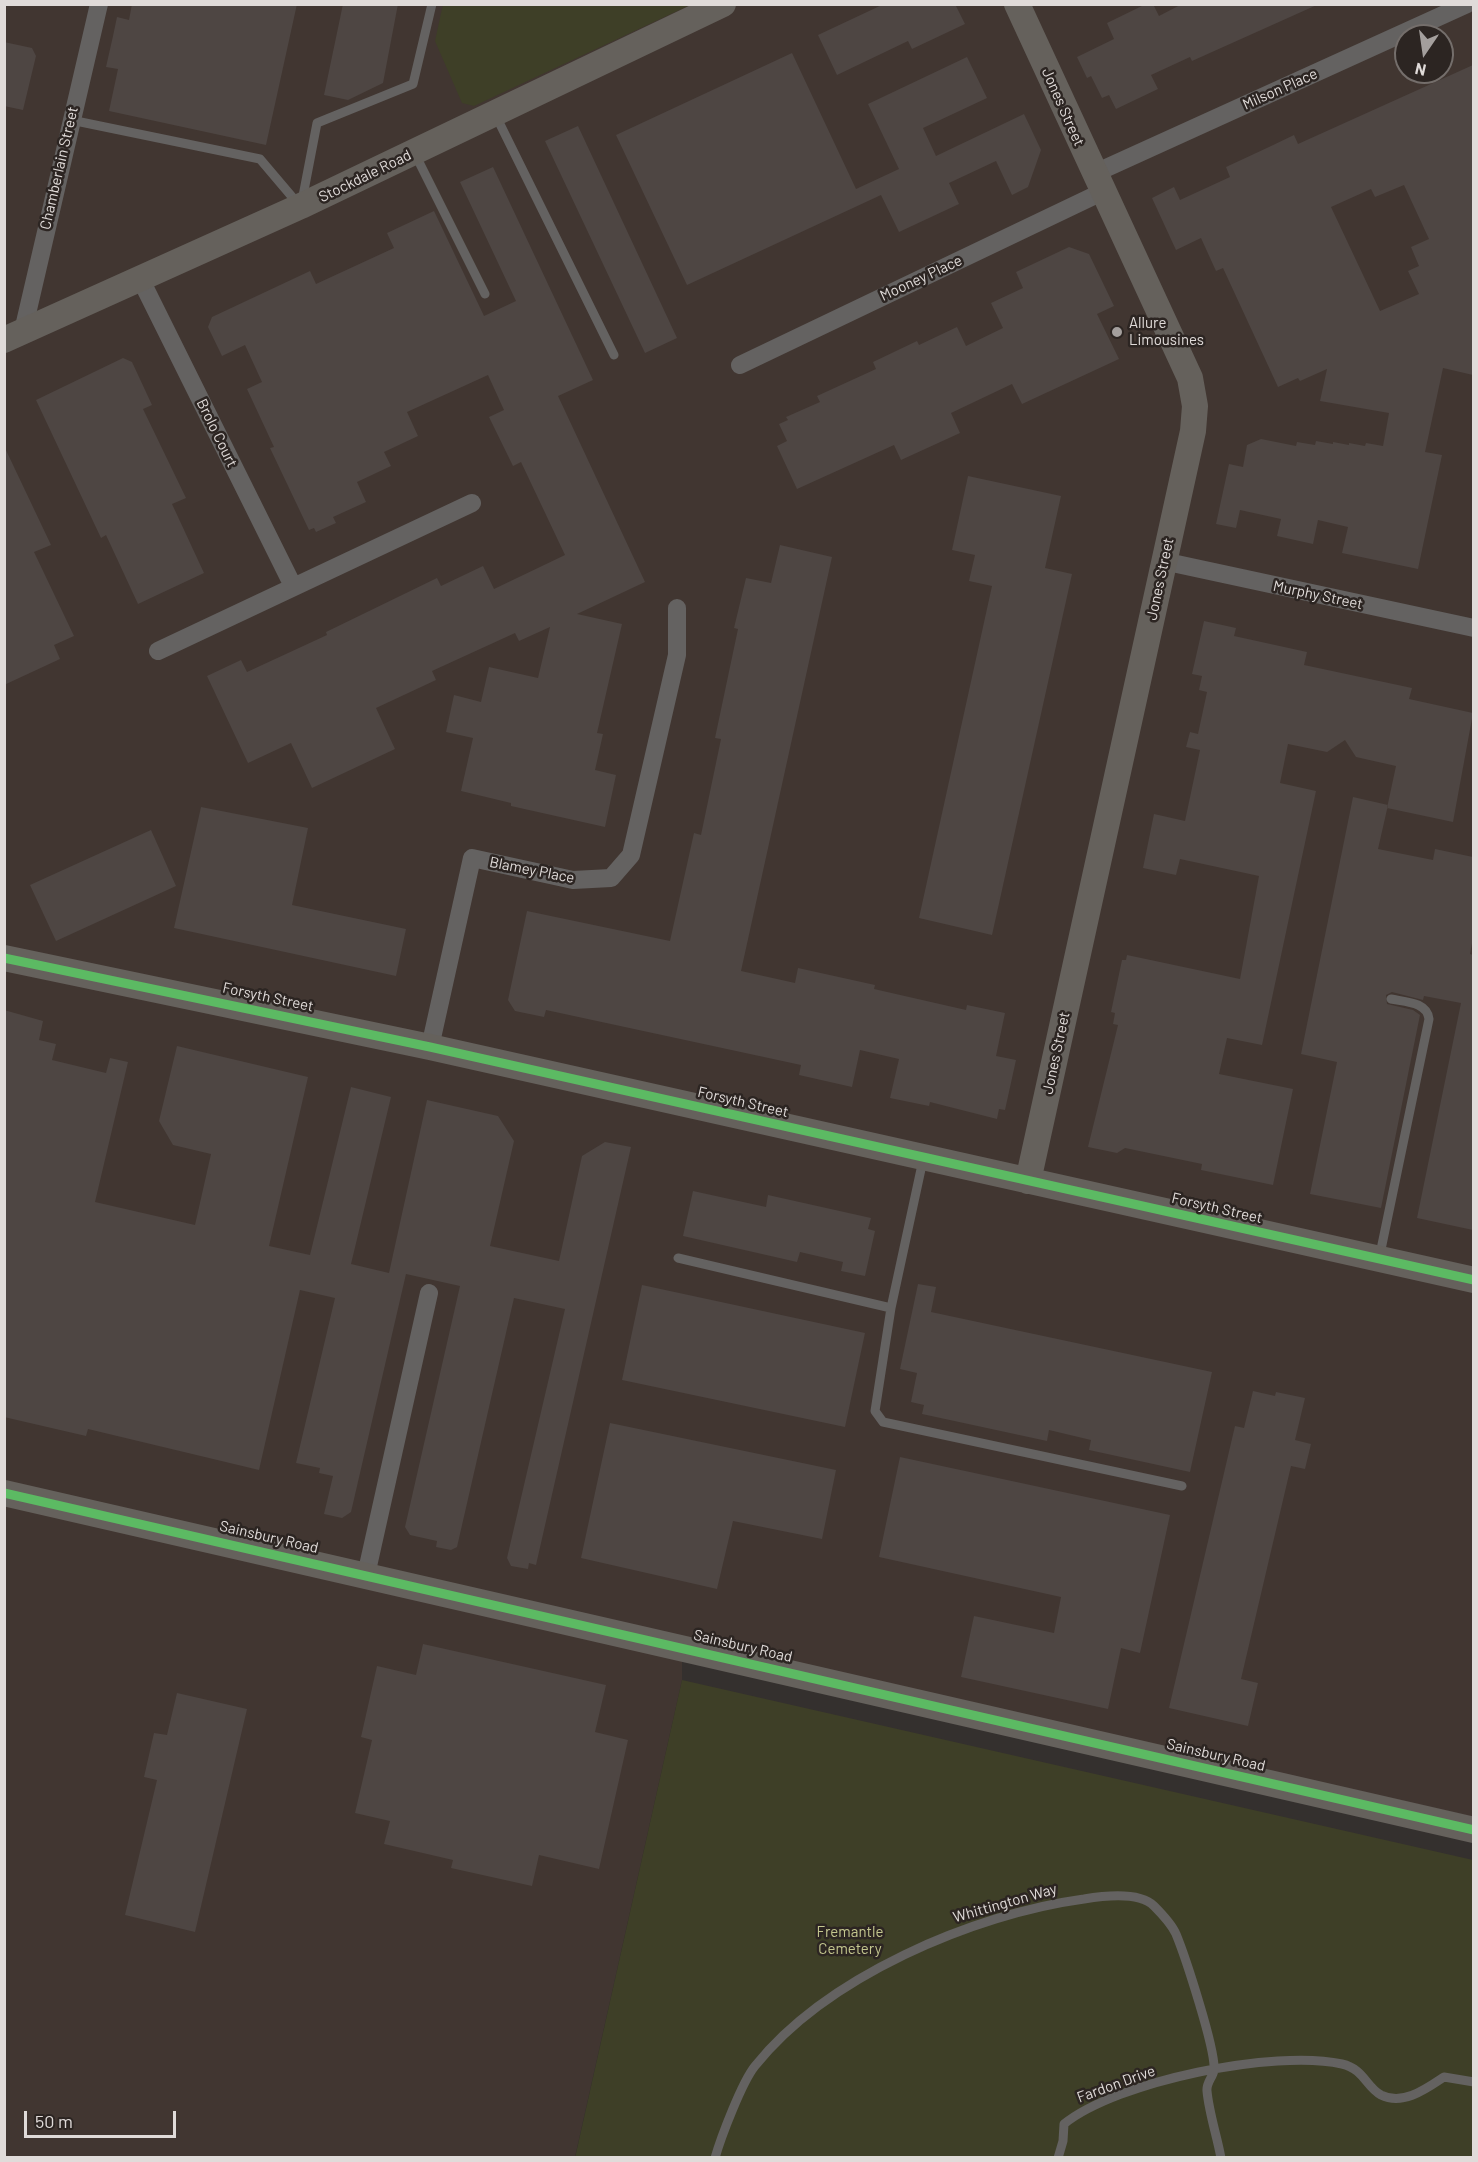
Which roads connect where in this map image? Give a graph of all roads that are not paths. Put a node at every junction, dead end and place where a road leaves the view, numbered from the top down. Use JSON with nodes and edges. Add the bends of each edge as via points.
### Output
{"nodes":[{"id":1,"x":99,"y":4,"type":"edge"},
{"id":2,"x":432,"y":4,"type":"edge"},
{"id":3,"x":723,"y":4,"type":"edge"},
{"id":4,"x":1017,"y":4,"type":"edge"},
{"id":5,"x":1467,"y":4,"type":"edge"},
{"id":6,"x":495,"y":113,"type":"junction"},
{"id":7,"x":70,"y":119,"type":"junction"},
{"id":8,"x":414,"y":152,"type":"junction"},
{"id":9,"x":1098,"y":183,"type":"junction"},
{"id":10,"x":301,"y":206,"type":"junction"},
{"id":11,"x":141,"y":280,"type":"junction"},
{"id":12,"x":485,"y":294,"type":"dead end"},
{"id":13,"x":14,"y":336,"type":"edge"},
{"id":14,"x":614,"y":355,"type":"dead end"},
{"id":15,"x":740,"y":365,"type":"dead end"},
{"id":16,"x":472,"y":503,"type":"dead end"},
{"id":17,"x":1163,"y":561,"type":"junction"},
{"id":18,"x":293,"y":586,"type":"junction"},
{"id":19,"x":677,"y":608,"type":"dead end"},
{"id":20,"x":1473,"y":628,"type":"edge"},
{"id":21,"x":158,"y":651,"type":"dead end"},
{"id":22,"x":4,"y":958,"type":"edge"},
{"id":23,"x":1391,"y":999,"type":"dead end"},
{"id":24,"x":430,"y":1047,"type":"junction"},
{"id":25,"x":924,"y":1158,"type":"junction"},
{"id":26,"x":1028,"y":1181,"type":"junction"},
{"id":27,"x":678,"y":1258,"type":"dead end"},
{"id":28,"x":1379,"y":1259,"type":"junction"},
{"id":29,"x":1473,"y":1280,"type":"edge"},
{"id":30,"x":429,"y":1293,"type":"dead end"},
{"id":31,"x":891,"y":1308,"type":"junction"},
{"id":32,"x":1182,"y":1486,"type":"dead end"},
{"id":33,"x":4,"y":1493,"type":"edge"},
{"id":34,"x":366,"y":1575,"type":"junction"},
{"id":35,"x":1473,"y":1830,"type":"edge"},
{"id":36,"x":1214,"y":2069,"type":"junction"},
{"id":37,"x":1473,"y":2082,"type":"edge"},
{"id":38,"x":715,"y":2157,"type":"edge"},
{"id":39,"x":1058,"y":2157,"type":"edge"},
{"id":40,"x":1221,"y":2157,"type":"edge"}],
"edges":[{"from":1,"to":7,"type":"street","name":"Chamberlain Street"},
{"from":2,"to":10,"type":"lane","via":[[413,84],[317,123]]},
{"from":3,"to":6,"type":"street","name":"Stockdale Road"},
{"from":4,"to":9,"type":"street","name":"Jones Street"},
{"from":5,"to":9,"type":"street","name":"Milson Place"},
{"from":6,"to":8,"type":"street","name":"Stockdale Road"},
{"from":6,"to":14,"type":"lane"},
{"from":7,"to":10,"type":"lane","via":[[260,159]]},
{"from":7,"to":13,"type":"street","name":"Chamberlain Street"},
{"from":8,"to":10,"type":"street","name":"Stockdale Road"},
{"from":8,"to":12,"type":"lane"},
{"from":9,"to":15,"type":"street","name":"Mooney Place"},
{"from":9,"to":17,"type":"street","name":"Jones Street","via":[[1191,378],[1193,431]]},
{"from":10,"to":11,"type":"street","name":"Stockdale Road"},
{"from":11,"to":13,"type":"street","name":"Stockdale Road"},
{"from":11,"to":18,"type":"street","name":"Brolo Court"},
{"from":16,"to":18,"type":"street"},
{"from":17,"to":20,"type":"street","name":"Murphy Street"},
{"from":17,"to":26,"type":"street","name":"Jones Street"},
{"from":18,"to":21,"type":"street"},
{"from":19,"to":24,"type":"street","name":"Blamey Place","via":[[677,655],[631,855],[611,878],[573,880],[472,858]]},
{"from":22,"to":24,"type":"street","name":"Forsyth Street"},
{"from":23,"to":28,"type":"lane","via":[[1422,1007],[1429,1019]]},
{"from":24,"to":25,"type":"street","name":"Forsyth Street"},
{"from":25,"to":26,"type":"street","name":"Forsyth Street"},
{"from":25,"to":31,"type":"lane"},
{"from":26,"to":28,"type":"street","name":"Forsyth Street"},
{"from":27,"to":31,"type":"lane"},
{"from":28,"to":29,"type":"street","name":"Forsyth Street"},
{"from":30,"to":34,"type":"street"},
{"from":31,"to":32,"type":"lane","via":[[875,1411],[882,1422]]},
{"from":33,"to":34,"type":"street","name":"Sainsbury Road"},
{"from":34,"to":35,"type":"street","name":"Sainsbury Road"},
{"from":36,"to":37,"type":"lane","name":"Fardon Drive","via":[[1296,2060],[1343,2064],[1357,2070],[1380,2095],[1406,2098],[1443,2077]]},
{"from":36,"to":38,"type":"lane","name":"Whittington Way","via":[[1210,2040],[1176,1932],[1152,1904],[1117,1894],[1052,1903],[967,1926],[847,1987],[795,2025],[753,2067]]},
{"from":36,"to":39,"type":"lane","name":"Fardon Drive","via":[[1141,2087],[1078,2113],[1064,2124],[1064,2141]]},
{"from":36,"to":40,"type":"lane","name":"Whittington Way","via":[[1207,2088]]}]}
